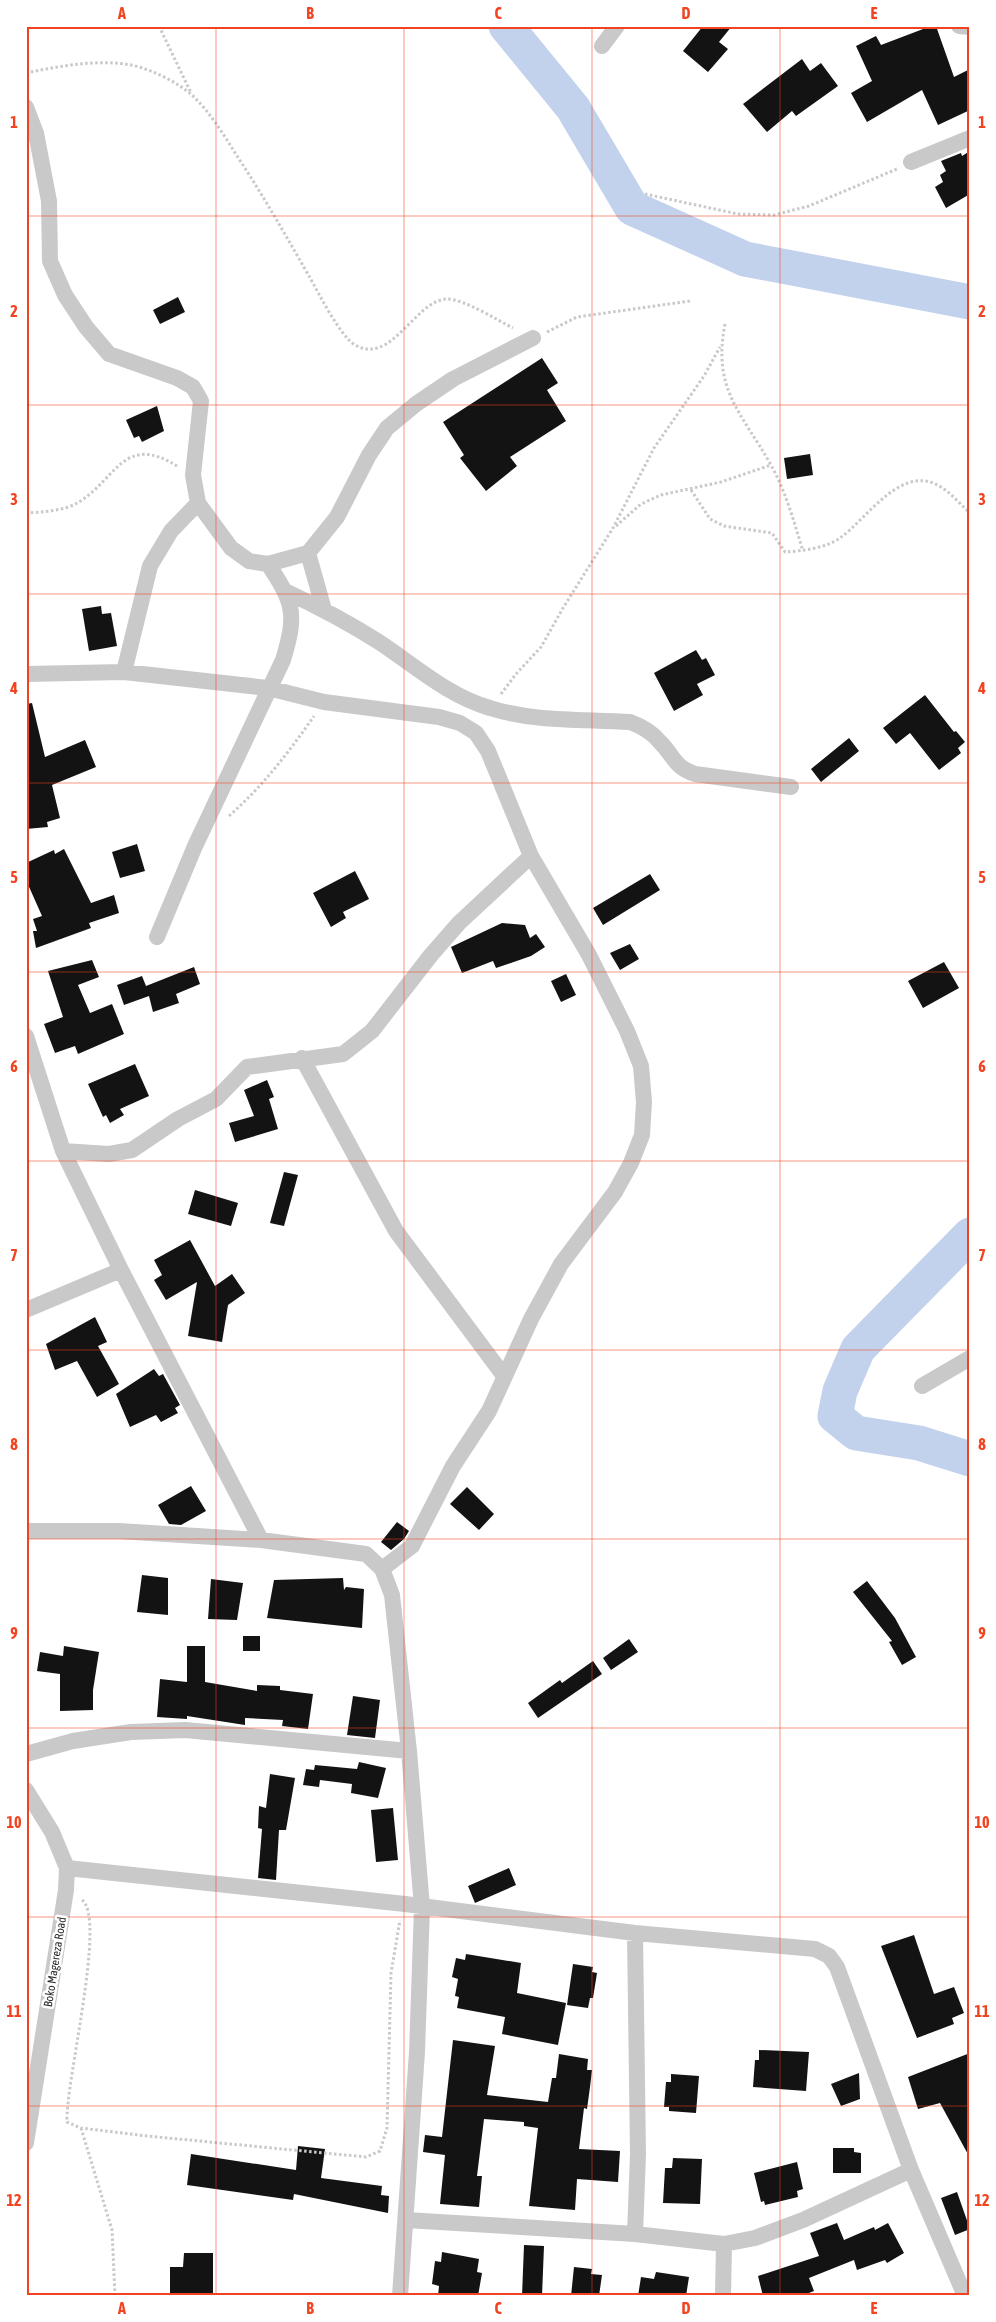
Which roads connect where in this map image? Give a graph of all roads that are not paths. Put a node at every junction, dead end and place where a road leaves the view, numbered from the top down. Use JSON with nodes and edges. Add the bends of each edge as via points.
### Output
{"nodes":[{"id":1,"x":617,"y":26,"type":"edge"},
{"id":2,"x":958,"y":26,"type":"edge"},
{"id":3,"x":970,"y":27,"type":"edge"},
{"id":4,"x":602,"y":46,"type":"dead end"},
{"id":5,"x":26,"y":107,"type":"edge"},
{"id":6,"x":970,"y":138,"type":"edge"},
{"id":7,"x":911,"y":162,"type":"road end"},
{"id":8,"x":533,"y":338,"type":"road end"},
{"id":9,"x":198,"y":503,"type":"junction"},
{"id":10,"x":308,"y":553,"type":"junction"},
{"id":11,"x":268,"y":564,"type":"junction"},
{"id":12,"x":285,"y":591,"type":"junction"},
{"id":13,"x":324,"y":610,"type":"junction"},
{"id":14,"x":124,"y":672,"type":"junction"},
{"id":15,"x":26,"y":674,"type":"edge"},
{"id":16,"x":268,"y":688,"type":"junction"},
{"id":17,"x":791,"y":787,"type":"dead end"},
{"id":18,"x":531,"y":856,"type":"junction"},
{"id":19,"x":157,"y":937,"type":"dead end"},
{"id":20,"x":26,"y":1036,"type":"edge"},
{"id":21,"x":302,"y":1058,"type":"junction"},
{"id":22,"x":63,"y":1151,"type":"junction"},
{"id":23,"x":121,"y":1270,"type":"junction"},
{"id":24,"x":26,"y":1310,"type":"edge"},
{"id":25,"x":970,"y":1358,"type":"edge"},
{"id":26,"x":504,"y":1376,"type":"junction"},
{"id":27,"x":922,"y":1386,"type":"dead end"},
{"id":28,"x":26,"y":1532,"type":"edge"},
{"id":29,"x":261,"y":1540,"type":"junction"},
{"id":30,"x":382,"y":1569,"type":"junction"},
{"id":31,"x":410,"y":1752,"type":"junction"},
{"id":32,"x":26,"y":1754,"type":"edge"},
{"id":33,"x":26,"y":1790,"type":"edge"},
{"id":34,"x":67,"y":1868,"type":"junction"},
{"id":35,"x":422,"y":1907,"type":"junction"},
{"id":36,"x":635,"y":1933,"type":"junction"},
{"id":37,"x":26,"y":2143,"type":"edge"},
{"id":38,"x":911,"y":2170,"type":"junction"},
{"id":39,"x":406,"y":2220,"type":"junction"},
{"id":40,"x":635,"y":2234,"type":"junction"},
{"id":41,"x":724,"y":2244,"type":"junction"},
{"id":42,"x":400,"y":2296,"type":"edge"},
{"id":43,"x":723,"y":2296,"type":"edge"},
{"id":44,"x":965,"y":2296,"type":"edge"}],
"edges":[{"from":1,"to":4,"type":"street"},
{"from":2,"to":3,"type":"street"},
{"from":5,"to":9,"type":"street","via":[[36,133],[49,201],[50,261],[66,295],[86,327],[110,354],[177,378],[193,387],[201,401],[193,476]]},
{"from":6,"to":7,"type":"street"},
{"from":8,"to":10,"type":"street","via":[[454,379],[387,428],[369,454],[337,517]]},
{"from":9,"to":11,"type":"street","via":[[231,548],[249,561]]},
{"from":9,"to":14,"type":"street","via":[[170,531],[150,566]]},
{"from":10,"to":11,"type":"street"},
{"from":10,"to":13,"type":"street"},
{"from":11,"to":12,"type":"street"},
{"from":12,"to":13,"type":"street"},
{"from":12,"to":16,"type":"street","via":[[291,613],[290,634]]},
{"from":13,"to":17,"type":"street","via":[[470,702],[525,716],[630,722],[642,726],[661,742],[682,770]]},
{"from":14,"to":15,"type":"street"},
{"from":14,"to":16,"type":"street"},
{"from":16,"to":18,"type":"street","via":[[324,702],[460,722],[476,733],[488,751]]},
{"from":16,"to":19,"type":"street"},
{"from":18,"to":21,"type":"street","via":[[460,923],[372,1031],[343,1054]]},
{"from":18,"to":26,"type":"street","via":[[589,955],[627,1031],[641,1066],[644,1102],[642,1135],[631,1163],[615,1192],[561,1264]]},
{"from":20,"to":22,"type":"street"},
{"from":21,"to":22,"type":"street","via":[[248,1067],[216,1099],[178,1119],[132,1150],[109,1154]]},
{"from":21,"to":26,"type":"street","via":[[396,1231]]},
{"from":22,"to":23,"type":"street"},
{"from":23,"to":24,"type":"street"},
{"from":23,"to":29,"type":"street"},
{"from":25,"to":27,"type":"street"},
{"from":26,"to":30,"type":"street","via":[[489,1411],[453,1466],[412,1546]]},
{"from":28,"to":29,"type":"street","via":[[119,1531]]},
{"from":29,"to":30,"type":"street","via":[[366,1554]]},
{"from":30,"to":31,"type":"street","via":[[392,1595]]},
{"from":31,"to":32,"type":"street","via":[[186,1730],[131,1732]]},
{"from":31,"to":35,"type":"street"},
{"from":33,"to":34,"type":"street","name":"Boko Magereza Road","via":[[52,1832]]},
{"from":34,"to":35,"type":"street"},
{"from":34,"to":37,"type":"street","name":"Boko Magereza Road"},
{"from":35,"to":36,"type":"street"},
{"from":35,"to":39,"type":"street"},
{"from":36,"to":38,"type":"street","via":[[815,1949],[829,1956],[837,1967]]},
{"from":36,"to":40,"type":"street","via":[[638,2145]]},
{"from":38,"to":41,"type":"street","via":[[803,2220],[755,2238]]},
{"from":38,"to":44,"type":"street"},
{"from":39,"to":40,"type":"street"},
{"from":39,"to":42,"type":"street"},
{"from":40,"to":41,"type":"street"},
{"from":41,"to":43,"type":"street"}]}
